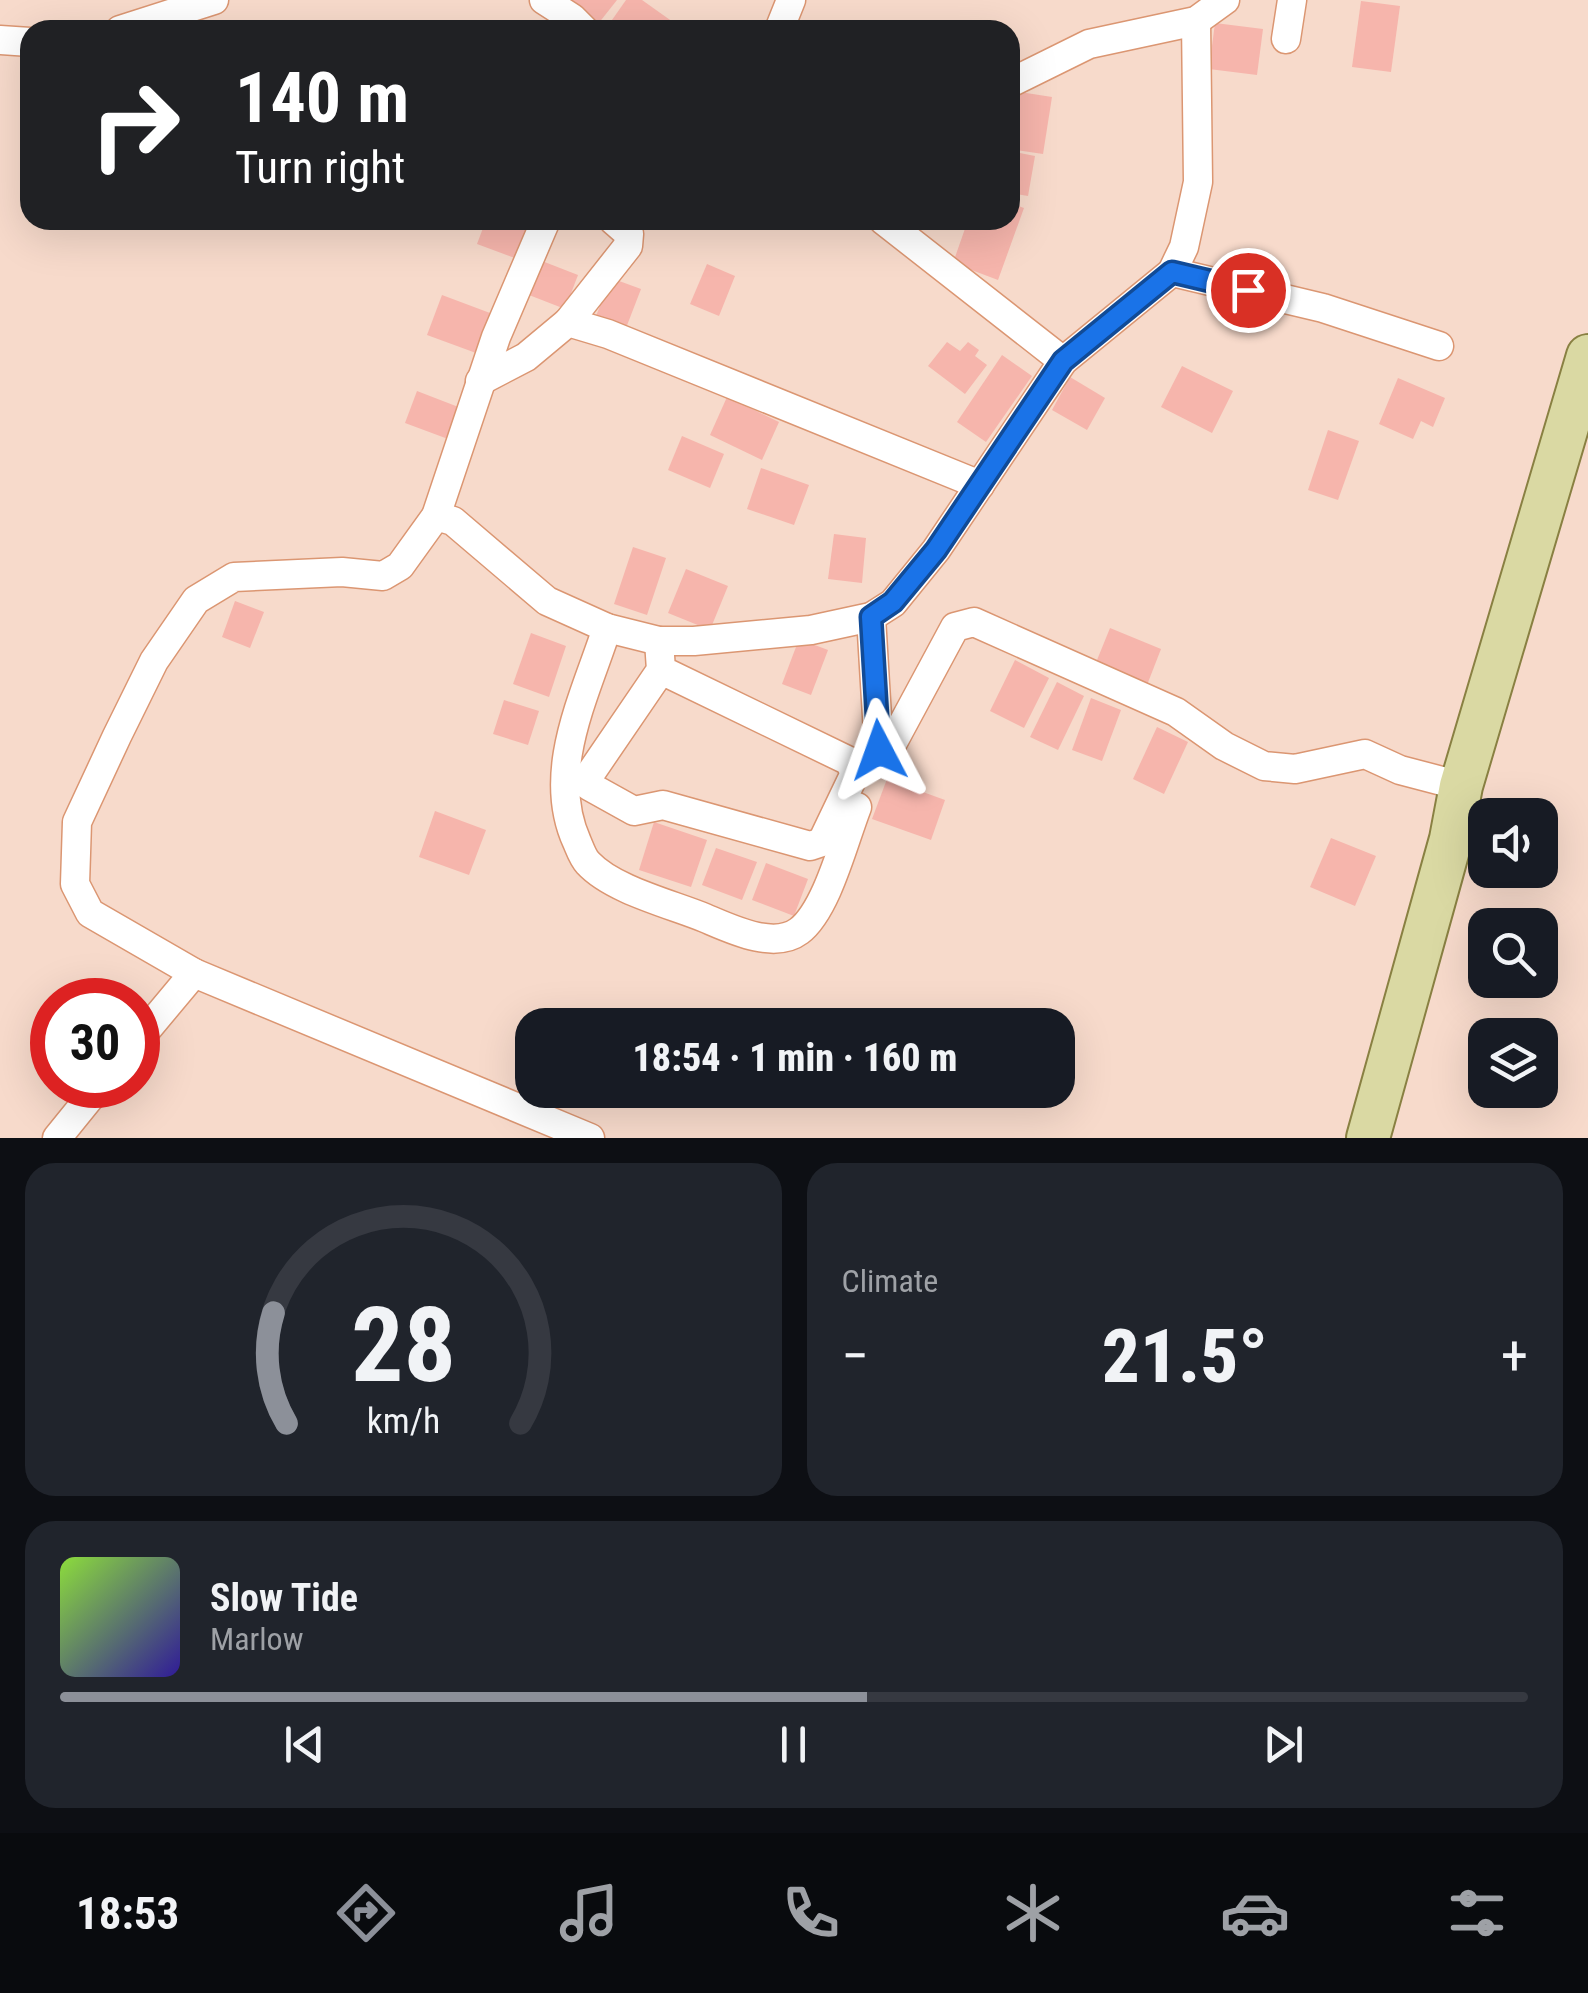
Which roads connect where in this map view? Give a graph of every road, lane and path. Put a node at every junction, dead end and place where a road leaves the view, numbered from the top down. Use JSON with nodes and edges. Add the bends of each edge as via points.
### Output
{"nodes":[{"id":1,"x":214,"y":0,"type":"edge"},
{"id":2,"x":544,"y":0,"type":"edge"},
{"id":3,"x":1226,"y":0,"type":"edge"},
{"id":4,"x":1292,"y":0,"type":"edge"},
{"id":5,"x":151,"y":20,"type":"edge"},
{"id":6,"x":574,"y":20,"type":"edge"},
{"id":7,"x":1196,"y":21,"type":"junction"},
{"id":8,"x":1286,"y":39,"type":"dead end"},
{"id":9,"x":1020,"y":78,"type":"edge"},
{"id":10,"x":542,"y":230,"type":"edge"},
{"id":11,"x":624,"y":230,"type":"edge"},
{"id":12,"x":896,"y":230,"type":"edge"},
{"id":13,"x":1172,"y":272,"type":"junction"},
{"id":14,"x":568,"y":322,"type":"junction"},
{"id":15,"x":1439,"y":346,"type":"dead end"},
{"id":16,"x":1588,"y":356,"type":"edge"},
{"id":17,"x":1063,"y":361,"type":"junction"},
{"id":18,"x":480,"y":381,"type":"junction"},
{"id":19,"x":980,"y":486,"type":"junction"},
{"id":20,"x":436,"y":516,"type":"junction"},
{"id":21,"x":871,"y":617,"type":"junction"},
{"id":22,"x":606,"y":628,"type":"junction"},
{"id":23,"x":658,"y":641,"type":"junction"},
{"id":24,"x":661,"y":670,"type":"junction"},
{"id":25,"x":879,"y":750,"type":"junction"},
{"id":26,"x":1461,"y":786,"type":"junction"},
{"id":27,"x":194,"y":972,"type":"junction"},
{"id":28,"x":160,"y":1013,"type":"edge"},
{"id":29,"x":81,"y":1108,"type":"edge"},
{"id":30,"x":57,"y":1138,"type":"edge"},
{"id":31,"x":590,"y":1138,"type":"edge"},
{"id":32,"x":1368,"y":1138,"type":"edge"}],
"edges":[{"from":1,"to":5,"type":"street"},
{"from":2,"to":6,"type":"street"},
{"from":3,"to":7,"type":"street"},
{"from":4,"to":8,"type":"street"},
{"from":7,"to":9,"type":"street","via":[[1089,44]]},
{"from":7,"to":13,"type":"street","via":[[1198,182]]},
{"from":10,"to":18,"type":"street"},
{"from":11,"to":14,"type":"street","via":[[628,246]]},
{"from":12,"to":17,"type":"street"},
{"from":13,"to":15,"type":"street","via":[[1323,308]]},
{"from":13,"to":17,"type":"street"},
{"from":14,"to":18,"type":"street","via":[[526,357]]},
{"from":14,"to":19,"type":"street"},
{"from":16,"to":26,"type":"main road"},
{"from":17,"to":19,"type":"street"},
{"from":18,"to":20,"type":"street"},
{"from":19,"to":21,"type":"street","via":[[893,602]]},
{"from":20,"to":22,"type":"street","via":[[452,521],[548,601]]},
{"from":20,"to":27,"type":"street","via":[[400,566],[383,576],[234,577],[196,600],[154,661],[77,822],[74,884],[90,914]]},
{"from":21,"to":23,"type":"street","via":[[775,634]]},
{"from":21,"to":25,"type":"street"},
{"from":22,"to":23,"type":"street"},
{"from":22,"to":25,"type":"street","via":[[566,756],[565,791],[586,861],[611,880],[746,935],[789,938],[819,906]]},
{"from":23,"to":24,"type":"street"},
{"from":24,"to":24,"type":"street","via":[[848,761],[855,773],[822,842],[810,846],[663,805],[634,810],[589,786],[590,774]]},
{"from":25,"to":26,"type":"street","via":[[892,744],[956,627],[974,622],[1176,712],[1264,766],[1295,769],[1365,754]]},
{"from":26,"to":32,"type":"main road"},
{"from":27,"to":28,"type":"street"},
{"from":27,"to":31,"type":"street"},
{"from":29,"to":30,"type":"street"}]}
